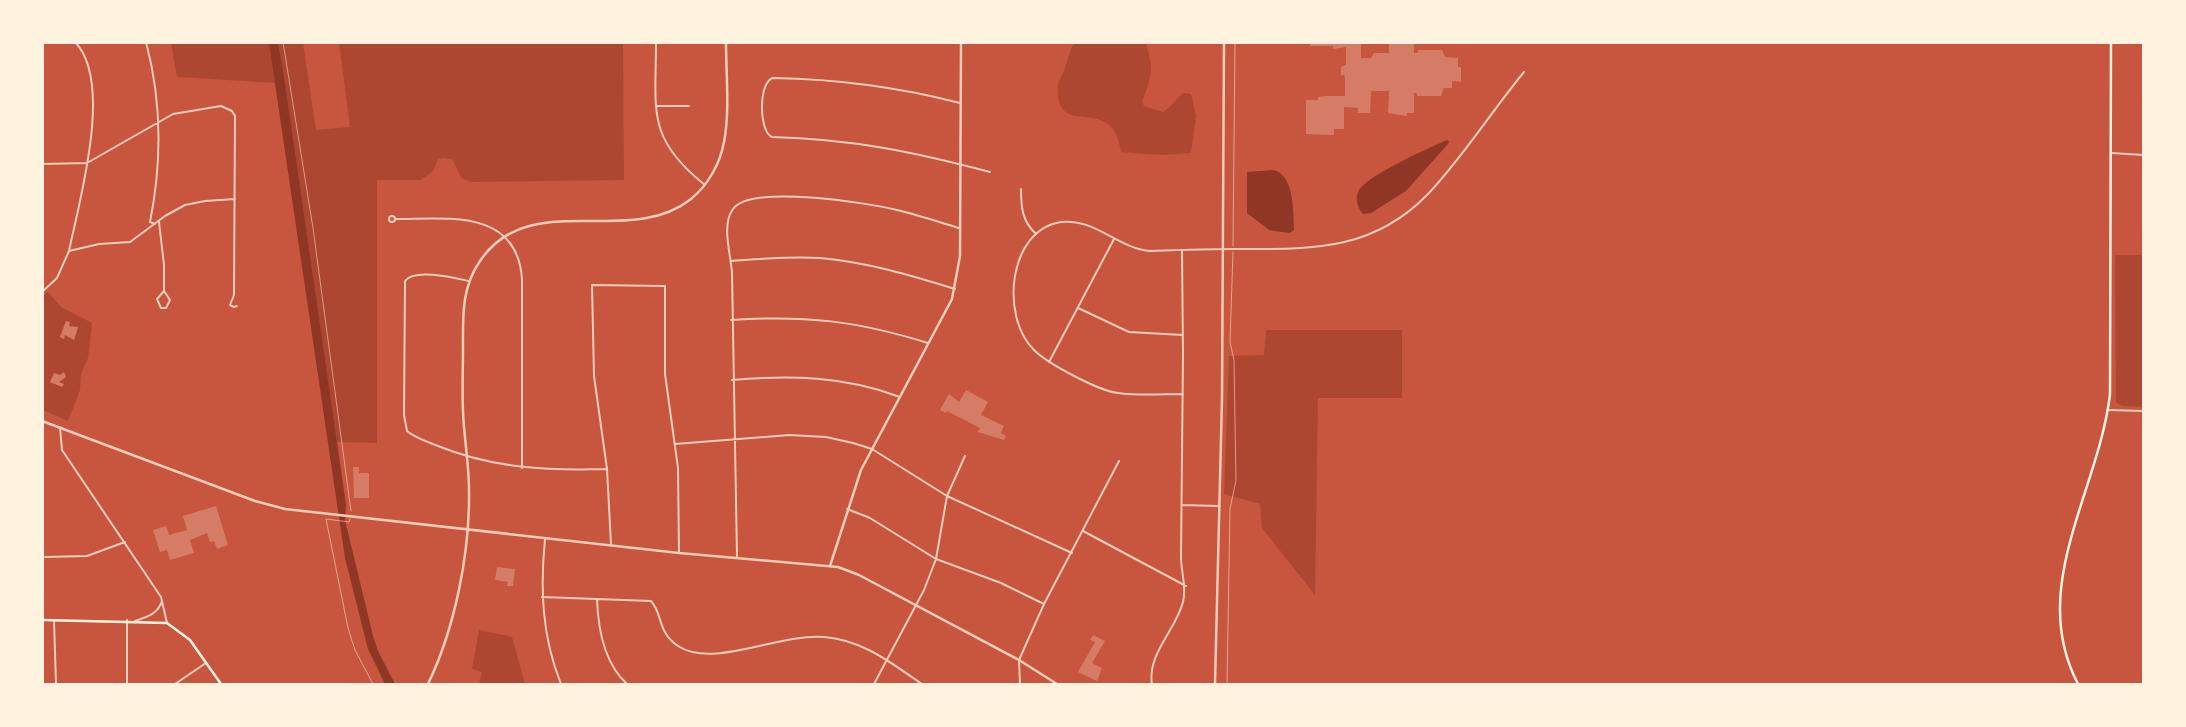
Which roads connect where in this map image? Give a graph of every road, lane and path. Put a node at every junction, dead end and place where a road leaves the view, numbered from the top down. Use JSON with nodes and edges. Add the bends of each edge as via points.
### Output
{"nodes":[{"id":1,"x":75,"y":42,"type":"edge"},
{"id":2,"x":146,"y":42,"type":"edge"},
{"id":3,"x":283,"y":42,"type":"edge"},
{"id":4,"x":656,"y":42,"type":"edge"},
{"id":5,"x":726,"y":42,"type":"edge"},
{"id":6,"x":1224,"y":42,"type":"edge"},
{"id":7,"x":1235,"y":42,"type":"edge"},
{"id":8,"x":2111,"y":42,"type":"edge"},
{"id":9,"x":960,"y":43,"type":"edge"},
{"id":10,"x":1524,"y":72,"type":"dead end"},
{"id":11,"x":960,"y":103,"type":"junction"},
{"id":12,"x":656,"y":106,"type":"junction"},
{"id":13,"x":689,"y":106,"type":"dead end"},
{"id":14,"x":159,"y":121,"type":"junction"},
{"id":15,"x":2111,"y":153,"type":"junction"},
{"id":16,"x":2144,"y":155,"type":"edge"},
{"id":17,"x":2144,"y":162,"type":"edge"},
{"id":18,"x":87,"y":163,"type":"junction"},
{"id":19,"x":42,"y":164,"type":"edge"},
{"id":20,"x":960,"y":164,"type":"junction"},
{"id":21,"x":990,"y":172,"type":"dead end"},
{"id":22,"x":705,"y":185,"type":"junction"},
{"id":23,"x":1021,"y":189,"type":"dead end"},
{"id":24,"x":235,"y":199,"type":"junction"},
{"id":25,"x":395,"y":219,"type":"dead end"},
{"id":26,"x":159,"y":222,"type":"junction"},
{"id":27,"x":155,"y":224,"type":"junction"},
{"id":28,"x":959,"y":228,"type":"junction"},
{"id":29,"x":1036,"y":234,"type":"junction"},
{"id":30,"x":505,"y":236,"type":"junction"},
{"id":31,"x":1114,"y":239,"type":"junction"},
{"id":32,"x":1223,"y":249,"type":"junction"},
{"id":33,"x":1233,"y":249,"type":"junction"},
{"id":34,"x":1182,"y":250,"type":"junction"},
{"id":35,"x":69,"y":251,"type":"junction"},
{"id":36,"x":731,"y":260,"type":"junction"},
{"id":37,"x":469,"y":281,"type":"junction"},
{"id":38,"x":954,"y":289,"type":"junction"},
{"id":39,"x":164,"y":291,"type":"junction"},
{"id":40,"x":42,"y":292,"type":"edge"},
{"id":41,"x":237,"y":306,"type":"dead end"},
{"id":42,"x":1078,"y":308,"type":"junction"},
{"id":43,"x":731,"y":320,"type":"junction"},
{"id":44,"x":1183,"y":335,"type":"junction"},
{"id":45,"x":930,"y":344,"type":"junction"},
{"id":46,"x":1049,"y":362,"type":"junction"},
{"id":47,"x":732,"y":380,"type":"junction"},
{"id":48,"x":1183,"y":394,"type":"junction"},
{"id":49,"x":900,"y":397,"type":"junction"},
{"id":50,"x":2108,"y":410,"type":"junction"},
{"id":51,"x":2144,"y":411,"type":"edge"},
{"id":52,"x":42,"y":421,"type":"edge"},
{"id":53,"x":60,"y":427,"type":"junction"},
{"id":54,"x":736,"y":439,"type":"junction"},
{"id":55,"x":675,"y":444,"type":"junction"},
{"id":56,"x":872,"y":449,"type":"junction"},
{"id":57,"x":965,"y":456,"type":"dead end"},
{"id":58,"x":468,"y":457,"type":"junction"},
{"id":59,"x":1119,"y":462,"type":"dead end"},
{"id":60,"x":522,"y":468,"type":"junction"},
{"id":61,"x":607,"y":469,"type":"junction"},
{"id":62,"x":947,"y":496,"type":"junction"},
{"id":63,"x":1181,"y":505,"type":"junction"},
{"id":64,"x":1219,"y":506,"type":"junction"},
{"id":65,"x":847,"y":509,"type":"junction"},
{"id":66,"x":350,"y":517,"type":"junction"},
{"id":67,"x":468,"y":529,"type":"junction"},
{"id":68,"x":1083,"y":531,"type":"junction"},
{"id":69,"x":545,"y":538,"type":"junction"},
{"id":70,"x":125,"y":542,"type":"junction"},
{"id":71,"x":611,"y":544,"type":"junction"},
{"id":72,"x":42,"y":552,"type":"edge"},
{"id":73,"x":679,"y":553,"type":"junction"},
{"id":74,"x":1072,"y":553,"type":"junction"},
{"id":75,"x":45,"y":556,"type":"junction"},
{"id":76,"x":737,"y":558,"type":"junction"},
{"id":77,"x":42,"y":559,"type":"edge"},
{"id":78,"x":936,"y":559,"type":"junction"},
{"id":79,"x":830,"y":566,"type":"junction"},
{"id":80,"x":1186,"y":586,"type":"junction"},
{"id":81,"x":542,"y":597,"type":"junction"},
{"id":82,"x":597,"y":599,"type":"junction"},
{"id":83,"x":162,"y":601,"type":"junction"},
{"id":84,"x":1044,"y":604,"type":"junction"},
{"id":85,"x":916,"y":606,"type":"junction"},
{"id":86,"x":42,"y":620,"type":"edge"},
{"id":87,"x":54,"y":620,"type":"junction"},
{"id":88,"x":127,"y":620,"type":"junction"},
{"id":89,"x":135,"y":621,"type":"junction"},
{"id":90,"x":168,"y":623,"type":"junction"},
{"id":91,"x":888,"y":660,"type":"junction"},
{"id":92,"x":1018,"y":660,"type":"junction"},
{"id":93,"x":207,"y":662,"type":"junction"},
{"id":94,"x":56,"y":684,"type":"edge"},
{"id":95,"x":127,"y":684,"type":"edge"},
{"id":96,"x":175,"y":684,"type":"edge"},
{"id":97,"x":221,"y":684,"type":"edge"},
{"id":98,"x":373,"y":684,"type":"edge"},
{"id":99,"x":428,"y":684,"type":"edge"},
{"id":100,"x":561,"y":684,"type":"edge"},
{"id":101,"x":627,"y":684,"type":"edge"},
{"id":102,"x":874,"y":684,"type":"edge"},
{"id":103,"x":922,"y":684,"type":"edge"},
{"id":104,"x":1020,"y":684,"type":"edge"},
{"id":105,"x":1056,"y":684,"type":"edge"},
{"id":106,"x":1152,"y":684,"type":"edge"},
{"id":107,"x":1215,"y":684,"type":"edge"},
{"id":108,"x":1227,"y":684,"type":"edge"},
{"id":109,"x":2078,"y":684,"type":"edge"}],
"edges":[{"from":1,"to":18,"type":"street","via":[[85,56],[92,81]]},
{"from":2,"to":14,"type":"street"},
{"from":3,"to":66,"type":"path","via":[[352,506]]},
{"from":4,"to":12,"type":"street"},
{"from":5,"to":22,"type":"street","via":[[725,139],[717,164]]},
{"from":6,"to":32,"type":"street"},
{"from":7,"to":33,"type":"path"},
{"from":8,"to":15,"type":"main road"},
{"from":9,"to":11,"type":"street"},
{"from":10,"to":33,"type":"street","via":[[1428,194],[1384,227],[1322,248]]},
{"from":11,"to":20,"type":"street"},
{"from":11,"to":20,"type":"street","via":[[900,89],[828,79],[773,78],[763,88],[763,127],[772,138],[818,138],[882,146]]},
{"from":12,"to":13,"type":"street"},
{"from":12,"to":22,"type":"street","via":[[659,128],[670,152],[683,168]]},
{"from":14,"to":18,"type":"street"},
{"from":14,"to":24,"type":"street","via":[[173,114],[221,106],[232,111],[235,116]]},
{"from":14,"to":27,"type":"street","via":[[157,179],[150,222]]},
{"from":15,"to":16,"type":"street"},
{"from":15,"to":50,"type":"main road","via":[[2111,380]]},
{"from":16,"to":17,"type":"street"},
{"from":18,"to":19,"type":"street"},
{"from":18,"to":35,"type":"street"},
{"from":20,"to":21,"type":"street"},
{"from":20,"to":28,"type":"street"},
{"from":22,"to":30,"type":"street","via":[[682,205],[654,218],[546,221],[525,226]]},
{"from":23,"to":29,"type":"street","via":[[1022,214]]},
{"from":24,"to":26,"type":"street","via":[[196,202]]},
{"from":24,"to":41,"type":"street","via":[[234,295],[230,304],[234,308]]},
{"from":25,"to":30,"type":"street","via":[[470,220]]},
{"from":26,"to":27,"type":"street"},
{"from":26,"to":39,"type":"street"},
{"from":27,"to":35,"type":"street","via":[[133,241]]},
{"from":28,"to":36,"type":"street","via":[[898,210],[847,201],[791,197],[747,200],[734,208],[729,219]]},
{"from":28,"to":38,"type":"street","via":[[959,262]]},
{"from":29,"to":31,"type":"street","via":[[1048,226],[1071,222],[1093,227]]},
{"from":29,"to":46,"type":"street","via":[[1018,266],[1013,306],[1023,337]]},
{"from":30,"to":37,"type":"street","via":[[484,255]]},
{"from":30,"to":60,"type":"street","via":[[518,259],[522,279]]},
{"from":31,"to":34,"type":"street","via":[[1142,250]]},
{"from":31,"to":42,"type":"street"},
{"from":32,"to":33,"type":"street"},
{"from":32,"to":34,"type":"street"},
{"from":32,"to":64,"type":"street"},
{"from":33,"to":108,"type":"path","via":[[1230,342],[1234,359],[1236,480],[1230,509]]},
{"from":34,"to":44,"type":"street"},
{"from":35,"to":40,"type":"street","via":[[57,278]]},
{"from":36,"to":38,"type":"street","via":[[801,258],[852,262]]},
{"from":36,"to":43,"type":"street"},
{"from":37,"to":58,"type":"street","via":[[462,316],[463,410]]},
{"from":37,"to":58,"type":"street","via":[[417,275],[408,278],[404,285],[405,428],[412,435]]},
{"from":38,"to":45,"type":"street"},
{"from":39,"to":39,"type":"street","via":[[157,299],[161,308],[166,308],[170,300]]},
{"from":42,"to":44,"type":"street","via":[[1129,332]]},
{"from":42,"to":46,"type":"street"},
{"from":43,"to":45,"type":"street","via":[[820,318],[868,326]]},
{"from":43,"to":47,"type":"street"},
{"from":44,"to":48,"type":"street"},
{"from":45,"to":49,"type":"street"},
{"from":46,"to":48,"type":"street","via":[[1110,391]]},
{"from":47,"to":49,"type":"street","via":[[815,377]]},
{"from":47,"to":54,"type":"street"},
{"from":48,"to":63,"type":"street"},
{"from":49,"to":56,"type":"street"},
{"from":50,"to":51,"type":"street"},
{"from":50,"to":109,"type":"main road","via":[[2064,564],[2058,603],[2065,651]]},
{"from":52,"to":53,"type":"street"},
{"from":53,"to":66,"type":"street","via":[[255,501],[285,509]]},
{"from":53,"to":70,"type":"street","via":[[62,450]]},
{"from":54,"to":55,"type":"street"},
{"from":54,"to":56,"type":"street","via":[[772,435],[813,436]]},
{"from":54,"to":76,"type":"street"},
{"from":55,"to":61,"type":"street","via":[[665,374],[665,286],[592,285],[594,384]]},
{"from":55,"to":73,"type":"street"},
{"from":56,"to":62,"type":"street"},
{"from":56,"to":65,"type":"street"},
{"from":57,"to":62,"type":"street"},
{"from":58,"to":60,"type":"street"},
{"from":58,"to":67,"type":"street"},
{"from":59,"to":68,"type":"street"},
{"from":60,"to":61,"type":"street"},
{"from":61,"to":71,"type":"street"},
{"from":62,"to":74,"type":"street"},
{"from":62,"to":78,"type":"street"},
{"from":63,"to":64,"type":"street"},
{"from":63,"to":80,"type":"street","via":[[1181,560]]},
{"from":64,"to":107,"type":"street"},
{"from":65,"to":78,"type":"street","via":[[877,522]]},
{"from":65,"to":79,"type":"street"},
{"from":66,"to":67,"type":"street"},
{"from":66,"to":98,"type":"path","via":[[350,522],[326,519],[348,628]]},
{"from":67,"to":69,"type":"street"},
{"from":67,"to":99,"type":"street","via":[[447,635]]},
{"from":68,"to":74,"type":"street"},
{"from":68,"to":80,"type":"street"},
{"from":69,"to":71,"type":"street"},
{"from":69,"to":81,"type":"street"},
{"from":70,"to":75,"type":"street","via":[[87,556]]},
{"from":70,"to":83,"type":"street"},
{"from":71,"to":73,"type":"street"},
{"from":72,"to":75,"type":"street"},
{"from":73,"to":76,"type":"street"},
{"from":74,"to":84,"type":"street"},
{"from":75,"to":77,"type":"street"},
{"from":76,"to":79,"type":"street"},
{"from":78,"to":84,"type":"street"},
{"from":78,"to":85,"type":"street"},
{"from":79,"to":85,"type":"street","via":[[851,572]]},
{"from":80,"to":106,"type":"street","via":[[1178,617],[1154,663]]},
{"from":81,"to":82,"type":"street"},
{"from":81,"to":100,"type":"street","via":[[547,641]]},
{"from":82,"to":91,"type":"street","via":[[651,601],[668,637],[678,646],[696,654],[716,654],[787,638],[812,636],[853,643]]},
{"from":82,"to":101,"type":"street","via":[[605,649],[616,672]]},
{"from":83,"to":89,"type":"street","via":[[155,613]]},
{"from":83,"to":90,"type":"street"},
{"from":84,"to":92,"type":"street"},
{"from":85,"to":91,"type":"street"},
{"from":85,"to":92,"type":"street"},
{"from":86,"to":87,"type":"main road"},
{"from":87,"to":88,"type":"main road"},
{"from":87,"to":94,"type":"street"},
{"from":88,"to":89,"type":"main road"},
{"from":88,"to":95,"type":"street"},
{"from":89,"to":90,"type":"main road"},
{"from":90,"to":93,"type":"main road","via":[[186,636]]},
{"from":91,"to":102,"type":"street"},
{"from":91,"to":103,"type":"street"},
{"from":92,"to":104,"type":"street"},
{"from":92,"to":105,"type":"street"},
{"from":93,"to":96,"type":"street"},
{"from":93,"to":97,"type":"main road"}]}
